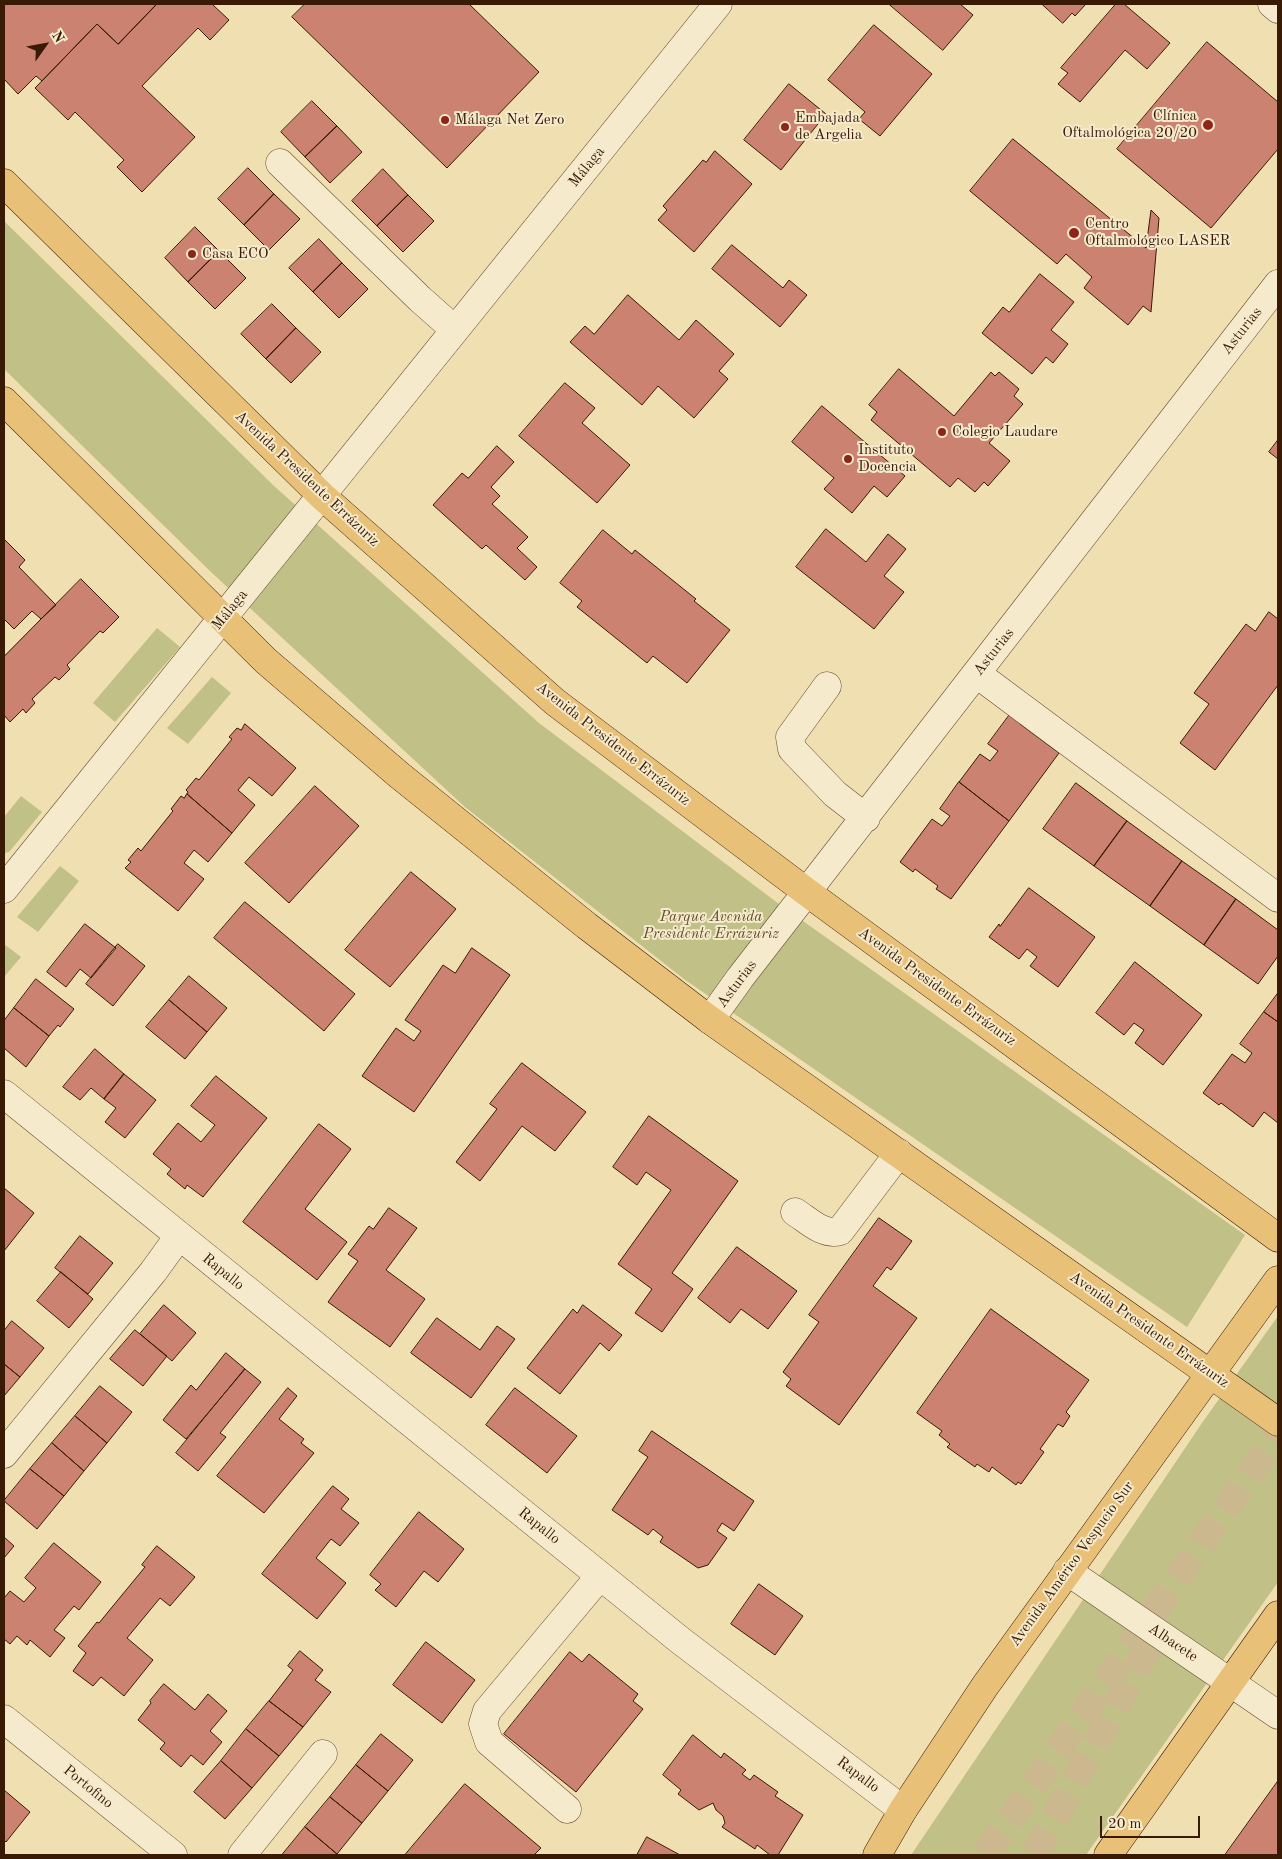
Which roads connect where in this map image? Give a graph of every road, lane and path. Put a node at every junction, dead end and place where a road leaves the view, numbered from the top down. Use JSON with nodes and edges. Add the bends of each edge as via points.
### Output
{"nodes":[{"id":1,"x":718,"y":4,"type":"edge"},
{"id":2,"x":1272,"y":4,"type":"edge"},
{"id":3,"x":1278,"y":9,"type":"edge"},
{"id":4,"x":280,"y":163,"type":"dead end"},
{"id":5,"x":4,"y":183,"type":"edge"},
{"id":6,"x":1278,"y":284,"type":"edge"},
{"id":7,"x":455,"y":330,"type":"junction"},
{"id":8,"x":4,"y":401,"type":"edge"},
{"id":9,"x":322,"y":496,"type":"junction"},
{"id":10,"x":223,"y":618,"type":"junction"},
{"id":11,"x":977,"y":674,"type":"junction"},
{"id":12,"x":827,"y":686,"type":"dead end"},
{"id":13,"x":866,"y":818,"type":"junction"},
{"id":14,"x":4,"y":889,"type":"edge"},
{"id":15,"x":808,"y":893,"type":"junction"},
{"id":16,"x":1278,"y":898,"type":"edge"},
{"id":17,"x":710,"y":1020,"type":"junction"},
{"id":18,"x":4,"y":1094,"type":"edge"},
{"id":19,"x":899,"y":1153,"type":"junction"},
{"id":20,"x":795,"y":1212,"type":"dead end"},
{"id":21,"x":178,"y":1236,"type":"junction"},
{"id":22,"x":1278,"y":1238,"type":"edge"},
{"id":23,"x":1278,"y":1280,"type":"edge"},
{"id":24,"x":1210,"y":1374,"type":"junction"},
{"id":25,"x":1278,"y":1422,"type":"edge"},
{"id":26,"x":4,"y":1454,"type":"edge"},
{"id":27,"x":1068,"y":1571,"type":"junction"},
{"id":28,"x":600,"y":1576,"type":"junction"},
{"id":29,"x":1278,"y":1615,"type":"edge"},
{"id":30,"x":1230,"y":1681,"type":"junction"},
{"id":31,"x":1278,"y":1715,"type":"edge"},
{"id":32,"x":4,"y":1719,"type":"edge"},
{"id":33,"x":324,"y":1754,"type":"dead end"},
{"id":34,"x":566,"y":1809,"type":"dead end"},
{"id":35,"x":903,"y":1810,"type":"junction"},
{"id":36,"x":173,"y":1855,"type":"edge"},
{"id":37,"x":242,"y":1855,"type":"edge"},
{"id":38,"x":877,"y":1855,"type":"edge"},
{"id":39,"x":1108,"y":1855,"type":"edge"}],
"edges":[{"from":1,"to":7,"type":"street","name":"Málaga"},
{"from":2,"to":3,"type":"street"},
{"from":4,"to":7,"type":"street"},
{"from":5,"to":9,"type":"main road","name":"Avenida Presidente Errázuriz"},
{"from":6,"to":11,"type":"street","name":"Asturias"},
{"from":7,"to":9,"type":"street","name":"Málaga"},
{"from":8,"to":10,"type":"main road","name":"Avenida Presidente Errázuriz"},
{"from":9,"to":10,"type":"street","name":"Málaga"},
{"from":9,"to":15,"type":"main road","name":"Avenida Presidente Errázuriz","via":[[555,702]]},
{"from":10,"to":14,"type":"street","name":"Málaga"},
{"from":10,"to":17,"type":"main road","name":"Avenida Presidente Errázuriz","via":[[266,660],[399,775]]},
{"from":11,"to":13,"type":"street","name":"Asturias"},
{"from":11,"to":16,"type":"street"},
{"from":12,"to":13,"type":"street","via":[[790,736],[792,749],[835,794]]},
{"from":13,"to":15,"type":"street","name":"Asturias"},
{"from":15,"to":17,"type":"street","name":"Asturias"},
{"from":15,"to":22,"type":"main road","name":"Avenida Presidente Errázuriz"},
{"from":17,"to":19,"type":"main road","name":"Avenida Presidente Errázuriz"},
{"from":18,"to":21,"type":"street","name":"Rapallo"},
{"from":19,"to":20,"type":"street","via":[[840,1231],[823,1230]]},
{"from":19,"to":24,"type":"main road","name":"Avenida Presidente Errázuriz"},
{"from":21,"to":26,"type":"street"},
{"from":21,"to":28,"type":"street","name":"Rapallo"},
{"from":23,"to":24,"type":"main road","name":"Avenida Américo Vespucio Sur"},
{"from":24,"to":25,"type":"main road","name":"Avenida Presidente Errázuriz"},
{"from":24,"to":27,"type":"main road","name":"Avenida Américo Vespucio Sur"},
{"from":27,"to":30,"type":"street","name":"Albacete"},
{"from":27,"to":35,"type":"main road","name":"Avenida Américo Vespucio Sur","via":[[985,1686]]},
{"from":28,"to":34,"type":"street","via":[[487,1711],[483,1724],[489,1742]]},
{"from":28,"to":35,"type":"street","name":"Rapallo"},
{"from":29,"to":30,"type":"main road"},
{"from":30,"to":31,"type":"street","name":"Albacete"},
{"from":30,"to":39,"type":"main road"},
{"from":32,"to":36,"type":"street","name":"Portofino"},
{"from":33,"to":37,"type":"street"},
{"from":35,"to":38,"type":"main road","name":"Avenida Américo Vespucio Sur"}]}
